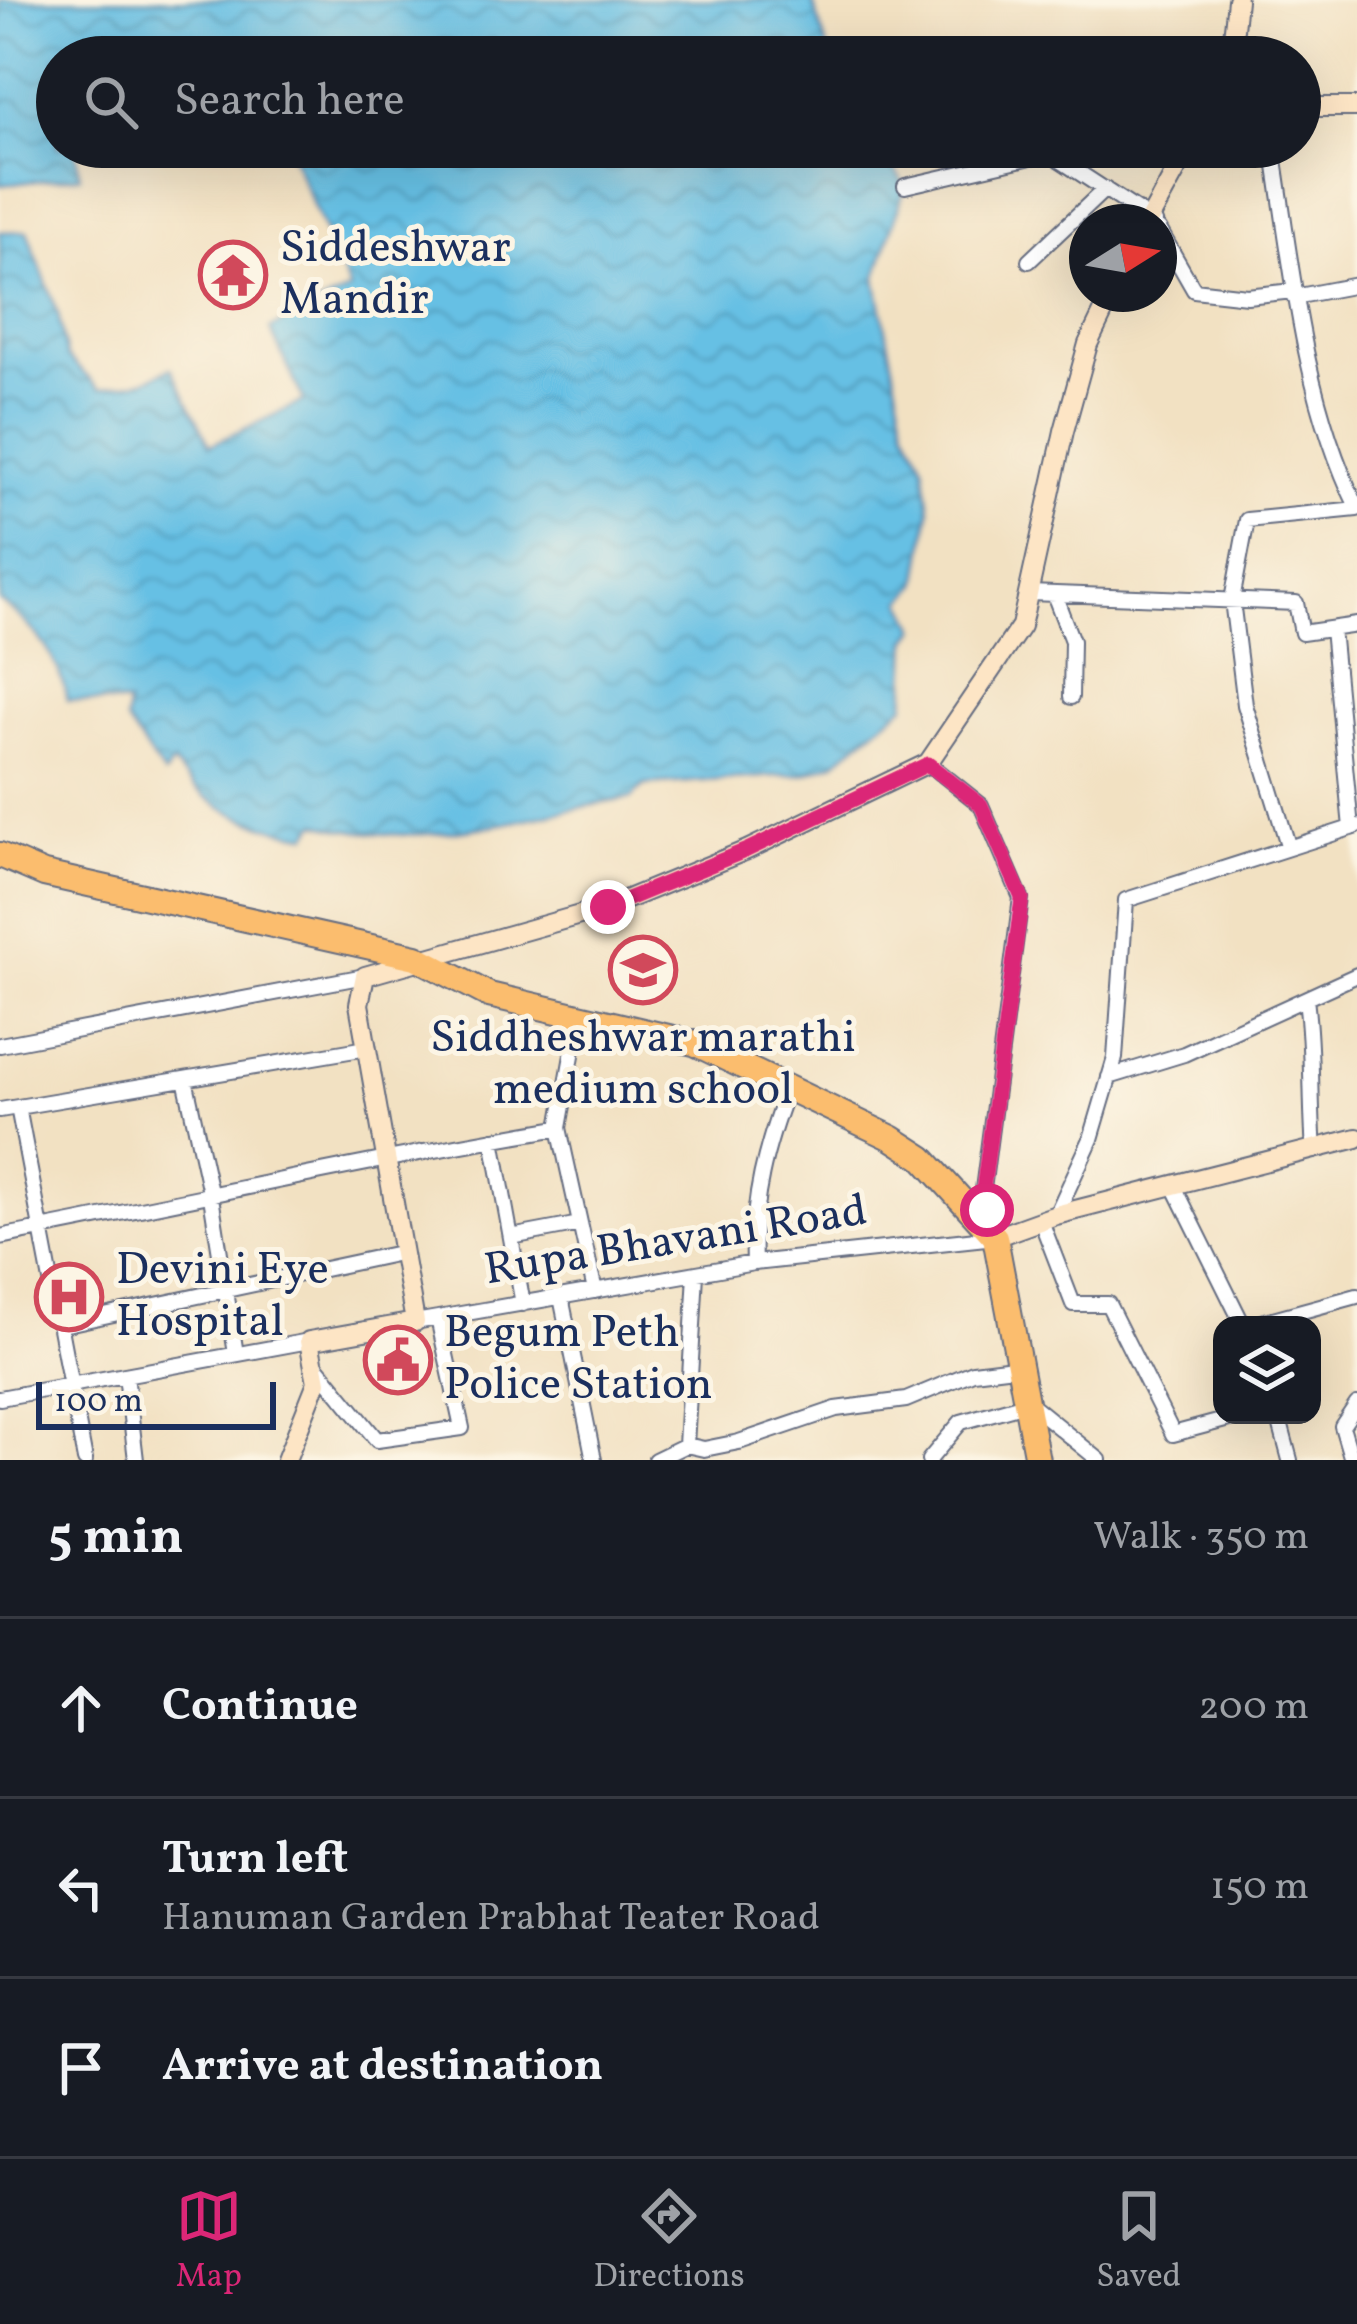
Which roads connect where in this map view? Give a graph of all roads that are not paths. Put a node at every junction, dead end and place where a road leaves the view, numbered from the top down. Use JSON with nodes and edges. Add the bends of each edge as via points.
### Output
{"nodes":[{"id":1,"x":1237,"y":0,"type":"edge"},
{"id":2,"x":1233,"y":36,"type":"edge"},
{"id":3,"x":1321,"y":107,"type":"edge"},
{"id":4,"x":1357,"y":107,"type":"edge"},
{"id":5,"x":981,"y":168,"type":"edge"},
{"id":6,"x":1074,"y":168,"type":"edge"},
{"id":7,"x":1276,"y":168,"type":"edge"},
{"id":8,"x":1174,"y":169,"type":"edge"},
{"id":9,"x":905,"y":186,"type":"dead end"},
{"id":10,"x":1106,"y":189,"type":"junction"},
{"id":11,"x":1127,"y":204,"type":"edge"},
{"id":12,"x":1160,"y":204,"type":"edge"},
{"id":13,"x":1029,"y":261,"type":"dead end"},
{"id":14,"x":1177,"y":262,"type":"edge"},
{"id":15,"x":1357,"y":285,"type":"edge"},
{"id":16,"x":1294,"y":294,"type":"junction"},
{"id":17,"x":1103,"y":312,"type":"edge"},
{"id":18,"x":1357,"y":508,"type":"edge"},
{"id":19,"x":1029,"y":593,"type":"junction"},
{"id":20,"x":1054,"y":594,"type":"junction"},
{"id":21,"x":1232,"y":600,"type":"junction"},
{"id":22,"x":1357,"y":625,"type":"edge"},
{"id":23,"x":1332,"y":629,"type":"junction"},
{"id":24,"x":1070,"y":697,"type":"dead end"},
{"id":25,"x":928,"y":764,"type":"junction"},
{"id":26,"x":1354,"y":827,"type":"edge"},
{"id":27,"x":1288,"y":845,"type":"junction"},
{"id":28,"x":0,"y":856,"type":"edge"},
{"id":29,"x":416,"y":958,"type":"junction"},
{"id":30,"x":1357,"y":975,"type":"edge"},
{"id":31,"x":365,"y":976,"type":"junction"},
{"id":32,"x":1306,"y":999,"type":"junction"},
{"id":33,"x":579,"y":1016,"type":"junction"},
{"id":34,"x":0,"y":1045,"type":"edge"},
{"id":35,"x":367,"y":1048,"type":"junction"},
{"id":36,"x":1109,"y":1077,"type":"junction"},
{"id":37,"x":185,"y":1078,"type":"junction"},
{"id":38,"x":788,"y":1088,"type":"junction"},
{"id":39,"x":18,"y":1107,"type":"junction"},
{"id":40,"x":0,"y":1110,"type":"edge"},
{"id":41,"x":559,"y":1128,"type":"junction"},
{"id":42,"x":1357,"y":1138,"type":"edge"},
{"id":43,"x":493,"y":1139,"type":"junction"},
{"id":44,"x":1314,"y":1151,"type":"junction"},
{"id":45,"x":388,"y":1155,"type":"junction"},
{"id":46,"x":1174,"y":1186,"type":"junction"},
{"id":47,"x":212,"y":1197,"type":"junction"},
{"id":48,"x":1048,"y":1218,"type":"junction"},
{"id":49,"x":580,"y":1224,"type":"junction"},
{"id":50,"x":43,"y":1229,"type":"junction"},
{"id":51,"x":0,"y":1237,"type":"edge"},
{"id":52,"x":511,"y":1237,"type":"junction"},
{"id":53,"x":995,"y":1237,"type":"junction"},
{"id":54,"x":404,"y":1252,"type":"junction"},
{"id":55,"x":754,"y":1263,"type":"junction"},
{"id":56,"x":696,"y":1274,"type":"junction"},
{"id":57,"x":229,"y":1289,"type":"junction"},
{"id":58,"x":595,"y":1291,"type":"junction"},
{"id":59,"x":1357,"y":1296,"type":"edge"},
{"id":60,"x":561,"y":1297,"type":"junction"},
{"id":61,"x":523,"y":1304,"type":"junction"},
{"id":62,"x":1248,"y":1316,"type":"edge"},
{"id":63,"x":1283,"y":1316,"type":"edge"},
{"id":64,"x":438,"y":1318,"type":"junction"},
{"id":65,"x":415,"y":1322,"type":"junction"},
{"id":66,"x":62,"y":1325,"type":"junction"},
{"id":67,"x":310,"y":1350,"type":"junction"},
{"id":68,"x":236,"y":1354,"type":"junction"},
{"id":69,"x":1022,"y":1366,"type":"junction"},
{"id":70,"x":126,"y":1375,"type":"junction"},
{"id":71,"x":74,"y":1384,"type":"junction"},
{"id":72,"x":0,"y":1398,"type":"edge"},
{"id":73,"x":1030,"y":1403,"type":"junction"},
{"id":74,"x":1357,"y":1404,"type":"edge"},
{"id":75,"x":1213,"y":1423,"type":"edge"},
{"id":76,"x":1280,"y":1424,"type":"edge"},
{"id":77,"x":686,"y":1445,"type":"junction"},
{"id":78,"x":704,"y":1454,"type":"edge"},
{"id":79,"x":288,"y":1458,"type":"edge"},
{"id":80,"x":85,"y":1460,"type":"edge"},
{"id":81,"x":136,"y":1460,"type":"edge"},
{"id":82,"x":594,"y":1460,"type":"edge"},
{"id":83,"x":655,"y":1460,"type":"edge"},
{"id":84,"x":929,"y":1460,"type":"edge"},
{"id":85,"x":1037,"y":1460,"type":"edge"},
{"id":86,"x":1099,"y":1460,"type":"edge"},
{"id":87,"x":1290,"y":1460,"type":"edge"},
{"id":88,"x":1352,"y":1460,"type":"edge"}],
"edges":[{"from":1,"to":2,"type":"street"},
{"from":3,"to":4,"type":"street"},
{"from":5,"to":9,"type":"street"},
{"from":6,"to":10,"type":"street"},
{"from":7,"to":16,"type":"street"},
{"from":8,"to":12,"type":"street"},
{"from":10,"to":11,"type":"street"},
{"from":10,"to":13,"type":"street"},
{"from":14,"to":16,"type":"street","via":[[1194,290]]},
{"from":15,"to":16,"type":"street"},
{"from":16,"to":18,"type":"street","via":[[1337,467]]},
{"from":17,"to":19,"type":"street","via":[[1088,344]]},
{"from":18,"to":21,"type":"street","via":[[1247,520]]},
{"from":19,"to":20,"type":"street"},
{"from":19,"to":25,"type":"street","via":[[1021,626]]},
{"from":20,"to":21,"type":"street"},
{"from":20,"to":24,"type":"street","via":[[1072,641]]},
{"from":21,"to":23,"type":"street","via":[[1296,603],[1302,633]]},
{"from":21,"to":27,"type":"street","via":[[1245,705]]},
{"from":22,"to":23,"type":"street"},
{"from":23,"to":26,"type":"street"},
{"from":25,"to":29,"type":"street","via":[[608,907]]},
{"from":25,"to":53,"type":"street","via":[[981,805],[1022,898],[982,1197]]},
{"from":26,"to":27,"type":"street"},
{"from":27,"to":36,"type":"street","via":[[1126,901]]},
{"from":28,"to":29,"type":"highway","via":[[44,874]]},
{"from":29,"to":31,"type":"street"},
{"from":29,"to":33,"type":"highway","via":[[489,994]]},
{"from":30,"to":32,"type":"street"},
{"from":31,"to":34,"type":"street"},
{"from":31,"to":35,"type":"street","via":[[359,1004]]},
{"from":32,"to":36,"type":"street","via":[[1184,1054]]},
{"from":32,"to":44,"type":"street","via":[[1316,1072],[1309,1084]]},
{"from":33,"to":38,"type":"highway","via":[[694,1042]]},
{"from":33,"to":41,"type":"street"},
{"from":35,"to":37,"type":"street"},
{"from":35,"to":45,"type":"street"},
{"from":36,"to":48,"type":"street","via":[[1091,1139]]},
{"from":37,"to":39,"type":"street"},
{"from":37,"to":47,"type":"street"},
{"from":38,"to":53,"type":"highway","via":[[923,1158]]},
{"from":38,"to":55,"type":"street","via":[[752,1217]]},
{"from":39,"to":40,"type":"street"},
{"from":39,"to":50,"type":"street"},
{"from":41,"to":43,"type":"street"},
{"from":41,"to":49,"type":"street"},
{"from":42,"to":44,"type":"street","name":"Rupa Bhavani Road"},
{"from":43,"to":45,"type":"street"},
{"from":43,"to":52,"type":"street"},
{"from":44,"to":46,"type":"street","name":"Rupa Bhavani Road"},
{"from":45,"to":47,"type":"street"},
{"from":45,"to":54,"type":"street"},
{"from":46,"to":48,"type":"street","name":"Rupa Bhavani Road"},
{"from":46,"to":62,"type":"street"},
{"from":47,"to":50,"type":"street"},
{"from":47,"to":57,"type":"street"},
{"from":48,"to":53,"type":"street","name":"Rupa Bhavani Road"},
{"from":48,"to":75,"type":"street","via":[[1073,1304],[1108,1304],[1173,1434]]},
{"from":49,"to":52,"type":"street"},
{"from":49,"to":58,"type":"street"},
{"from":50,"to":51,"type":"street"},
{"from":50,"to":66,"type":"street"},
{"from":52,"to":61,"type":"street"},
{"from":53,"to":55,"type":"street","name":"Rupa Bhavani Road"},
{"from":53,"to":69,"type":"highway"},
{"from":54,"to":57,"type":"street"},
{"from":54,"to":65,"type":"street"},
{"from":55,"to":56,"type":"street","name":"Rupa Bhavani Road"},
{"from":56,"to":58,"type":"street","name":"Rupa Bhavani Road"},
{"from":56,"to":77,"type":"street"},
{"from":57,"to":66,"type":"street"},
{"from":57,"to":68,"type":"street"},
{"from":58,"to":60,"type":"street","name":"Rupa Bhavani Road"},
{"from":59,"to":63,"type":"street"},
{"from":60,"to":61,"type":"street","name":"Rupa Bhavani Road"},
{"from":60,"to":82,"type":"street"},
{"from":61,"to":64,"type":"street","name":"Rupa Bhavani Road"},
{"from":64,"to":65,"type":"street","name":"Rupa Bhavani Road"},
{"from":64,"to":67,"type":"street","via":[[462,1428],[377,1440]]},
{"from":65,"to":67,"type":"street","name":"Rupa Bhavani Road"},
{"from":66,"to":71,"type":"street"},
{"from":67,"to":68,"type":"street","name":"Rupa Bhavani Road"},
{"from":67,"to":79,"type":"street","via":[[317,1382]]},
{"from":68,"to":70,"type":"street","name":"Rupa Bhavani Road"},
{"from":69,"to":73,"type":"highway"},
{"from":69,"to":78,"type":"street","via":[[973,1372],[905,1400],[836,1409]]},
{"from":70,"to":71,"type":"street","name":"Rupa Bhavani Road"},
{"from":70,"to":81,"type":"street"},
{"from":71,"to":72,"type":"street","name":"Rupa Bhavani Road"},
{"from":71,"to":80,"type":"street"},
{"from":73,"to":84,"type":"street","via":[[961,1422]]},
{"from":73,"to":85,"type":"highway"},
{"from":73,"to":86,"type":"street"},
{"from":74,"to":88,"type":"street","via":[[1342,1426]]},
{"from":76,"to":87,"type":"street"},
{"from":77,"to":78,"type":"street"},
{"from":77,"to":83,"type":"street"}]}
